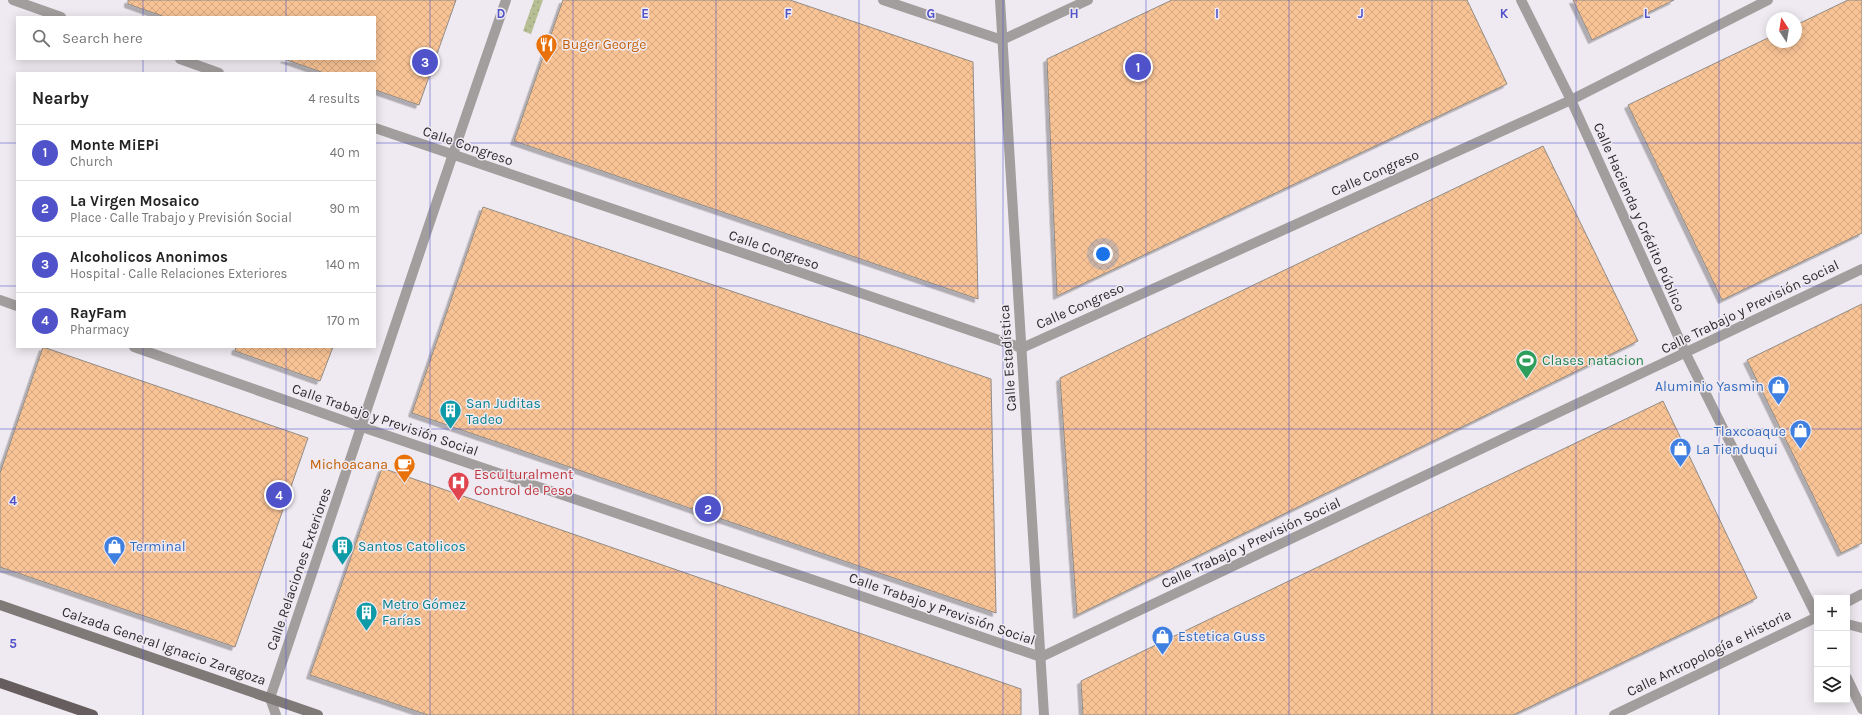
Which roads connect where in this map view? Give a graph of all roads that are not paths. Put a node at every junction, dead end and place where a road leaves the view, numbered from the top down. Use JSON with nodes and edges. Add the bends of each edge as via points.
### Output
{"nodes":[{"id":1,"x":13,"y":0,"type":"edge"},
{"id":2,"x":506,"y":0,"type":"edge"},
{"id":3,"x":883,"y":0,"type":"edge"},
{"id":4,"x":1000,"y":0,"type":"edge"},
{"id":5,"x":1088,"y":0,"type":"edge"},
{"id":6,"x":1521,"y":0,"type":"edge"},
{"id":7,"x":1768,"y":0,"type":"edge"},
{"id":8,"x":58,"y":16,"type":"edge"},
{"id":9,"x":1002,"y":40,"type":"junction"},
{"id":10,"x":183,"y":60,"type":"edge"},
{"id":11,"x":216,"y":72,"type":"edge"},
{"id":12,"x":1571,"y":100,"type":"junction"},
{"id":13,"x":376,"y":128,"type":"edge"},
{"id":14,"x":452,"y":155,"type":"junction"},
{"id":15,"x":1862,"y":270,"type":"edge"},
{"id":16,"x":0,"y":300,"type":"edge"},
{"id":17,"x":16,"y":306,"type":"edge"},
{"id":18,"x":137,"y":348,"type":"edge"},
{"id":19,"x":1022,"y":348,"type":"junction"},
{"id":20,"x":1686,"y":354,"type":"junction"},
{"id":21,"x":362,"y":427,"type":"junction"},
{"id":22,"x":1862,"y":594,"type":"edge"},
{"id":23,"x":1850,"y":600,"type":"edge"},
{"id":24,"x":0,"y":604,"type":"edge"},
{"id":25,"x":1814,"y":611,"type":"edge"},
{"id":26,"x":1814,"y":618,"type":"edge"},
{"id":27,"x":1850,"y":625,"type":"edge"},
{"id":28,"x":1862,"y":628,"type":"edge"},
{"id":29,"x":1041,"y":657,"type":"junction"},
{"id":30,"x":0,"y":683,"type":"edge"},
{"id":31,"x":1850,"y":684,"type":"edge"},
{"id":32,"x":270,"y":698,"type":"junction"},
{"id":33,"x":1862,"y":709,"type":"edge"},
{"id":34,"x":93,"y":715,"type":"edge"},
{"id":35,"x":276,"y":715,"type":"edge"},
{"id":36,"x":318,"y":715,"type":"edge"},
{"id":37,"x":1044,"y":715,"type":"edge"},
{"id":38,"x":1614,"y":715,"type":"edge"}],
"edges":[{"from":1,"to":8,"type":"street"},
{"from":2,"to":14,"type":"street","name":"Calle Relaciones Exteriores"},
{"from":3,"to":9,"type":"street"},
{"from":4,"to":9,"type":"street","name":"Calle Estadística"},
{"from":5,"to":9,"type":"street"},
{"from":6,"to":12,"type":"street","name":"Calle Hacienda y Crédito Público"},
{"from":7,"to":12,"type":"street","name":"Calle Congreso"},
{"from":9,"to":19,"type":"street","name":"Calle Estadística"},
{"from":10,"to":11,"type":"street"},
{"from":12,"to":19,"type":"street","name":"Calle Congreso"},
{"from":12,"to":20,"type":"street","name":"Calle Hacienda y Crédito Público"},
{"from":13,"to":14,"type":"street","name":"Calle Congreso"},
{"from":14,"to":19,"type":"street","name":"Calle Congreso"},
{"from":14,"to":21,"type":"street","name":"Calle Relaciones Exteriores"},
{"from":15,"to":20,"type":"street","name":"Calle Trabajo y Previsión Social"},
{"from":16,"to":17,"type":"street"},
{"from":18,"to":21,"type":"street","name":"Calle Trabajo y Previsión Social"},
{"from":19,"to":29,"type":"street","name":"Calle Estadística"},
{"from":20,"to":25,"type":"street","name":"Calle Hacienda y Crédito Público"},
{"from":20,"to":29,"type":"street","name":"Calle Trabajo y Previsión Social"},
{"from":21,"to":29,"type":"street","name":"Calle Trabajo y Previsión Social"},
{"from":21,"to":32,"type":"street","name":"Calle Relaciones Exteriores"},
{"from":22,"to":23,"type":"street"},
{"from":24,"to":32,"type":"main road","name":"Calzada General Ignacio Zaragoza"},
{"from":26,"to":38,"type":"street","name":"Calle Antropología e Historia"},
{"from":27,"to":28,"type":"street"},
{"from":29,"to":37,"type":"street","name":"Calle Estadística"},
{"from":30,"to":34,"type":"main road"},
{"from":31,"to":33,"type":"street"},
{"from":32,"to":35,"type":"street"},
{"from":32,"to":36,"type":"main road","name":"Calzada General Ignacio Zaragoza"}]}
